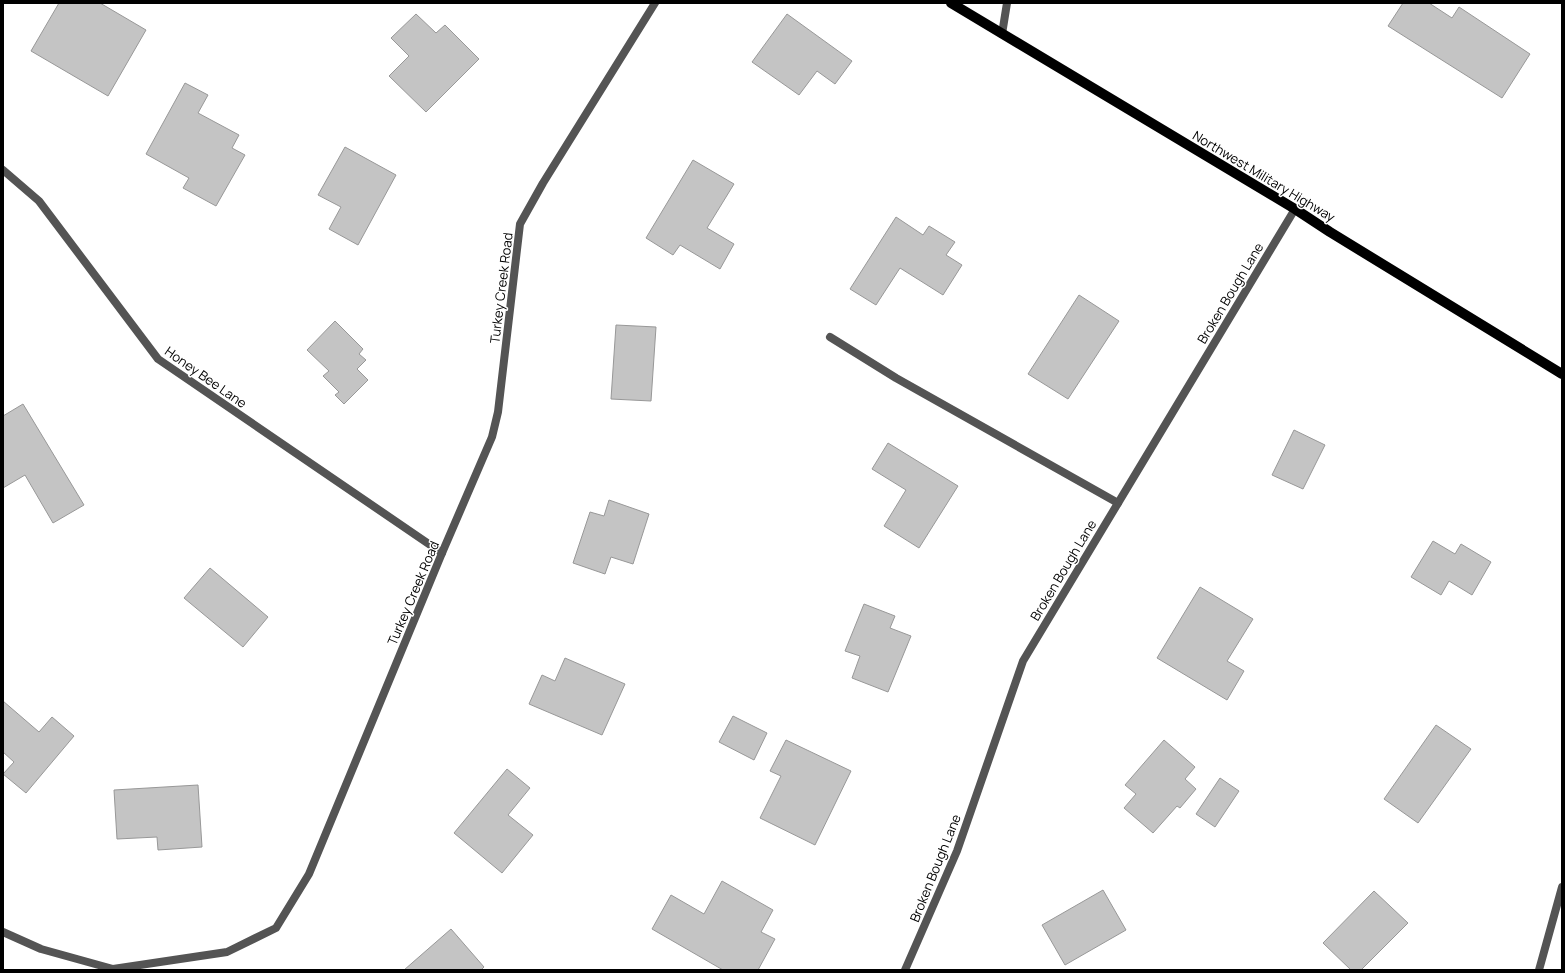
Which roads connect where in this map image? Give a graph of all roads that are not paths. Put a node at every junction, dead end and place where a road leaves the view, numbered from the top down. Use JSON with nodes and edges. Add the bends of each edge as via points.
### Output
{"nodes":[{"id":1,"x":655,"y":3,"type":"edge"},
{"id":2,"x":951,"y":3,"type":"edge"},
{"id":3,"x":1007,"y":3,"type":"edge"},
{"id":4,"x":1002,"y":34,"type":"junction"},
{"id":5,"x":3,"y":170,"type":"edge"},
{"id":6,"x":1295,"y":209,"type":"junction"},
{"id":7,"x":830,"y":337,"type":"dead end"},
{"id":8,"x":1562,"y":374,"type":"edge"},
{"id":9,"x":1118,"y":503,"type":"junction"},
{"id":10,"x":442,"y":553,"type":"junction"},
{"id":11,"x":1562,"y":887,"type":"edge"},
{"id":12,"x":3,"y":932,"type":"edge"},
{"id":13,"x":905,"y":970,"type":"edge"},
{"id":14,"x":1539,"y":970,"type":"edge"}],
"edges":[{"from":1,"to":10,"type":"street","name":"Turkey Creek Road","via":[[520,224],[498,412],[492,437]]},
{"from":2,"to":4,"type":"main road","name":"Northwest Military Highway"},
{"from":3,"to":4,"type":"street"},
{"from":4,"to":6,"type":"main road","name":"Northwest Military Highway"},
{"from":5,"to":10,"type":"street","name":"Honey Bee Lane","via":[[39,201],[158,359]]},
{"from":6,"to":8,"type":"main road","name":"Northwest Military Highway"},
{"from":6,"to":9,"type":"street","name":"Broken Bough Lane"},
{"from":7,"to":9,"type":"street","via":[[896,378]]},
{"from":9,"to":13,"type":"street","name":"Broken Bough Lane","via":[[1023,661],[957,850]]},
{"from":10,"to":12,"type":"street","name":"Turkey Creek Road","via":[[309,874],[276,928],[227,952],[113,969],[41,950]]},
{"from":11,"to":14,"type":"street"}]}
